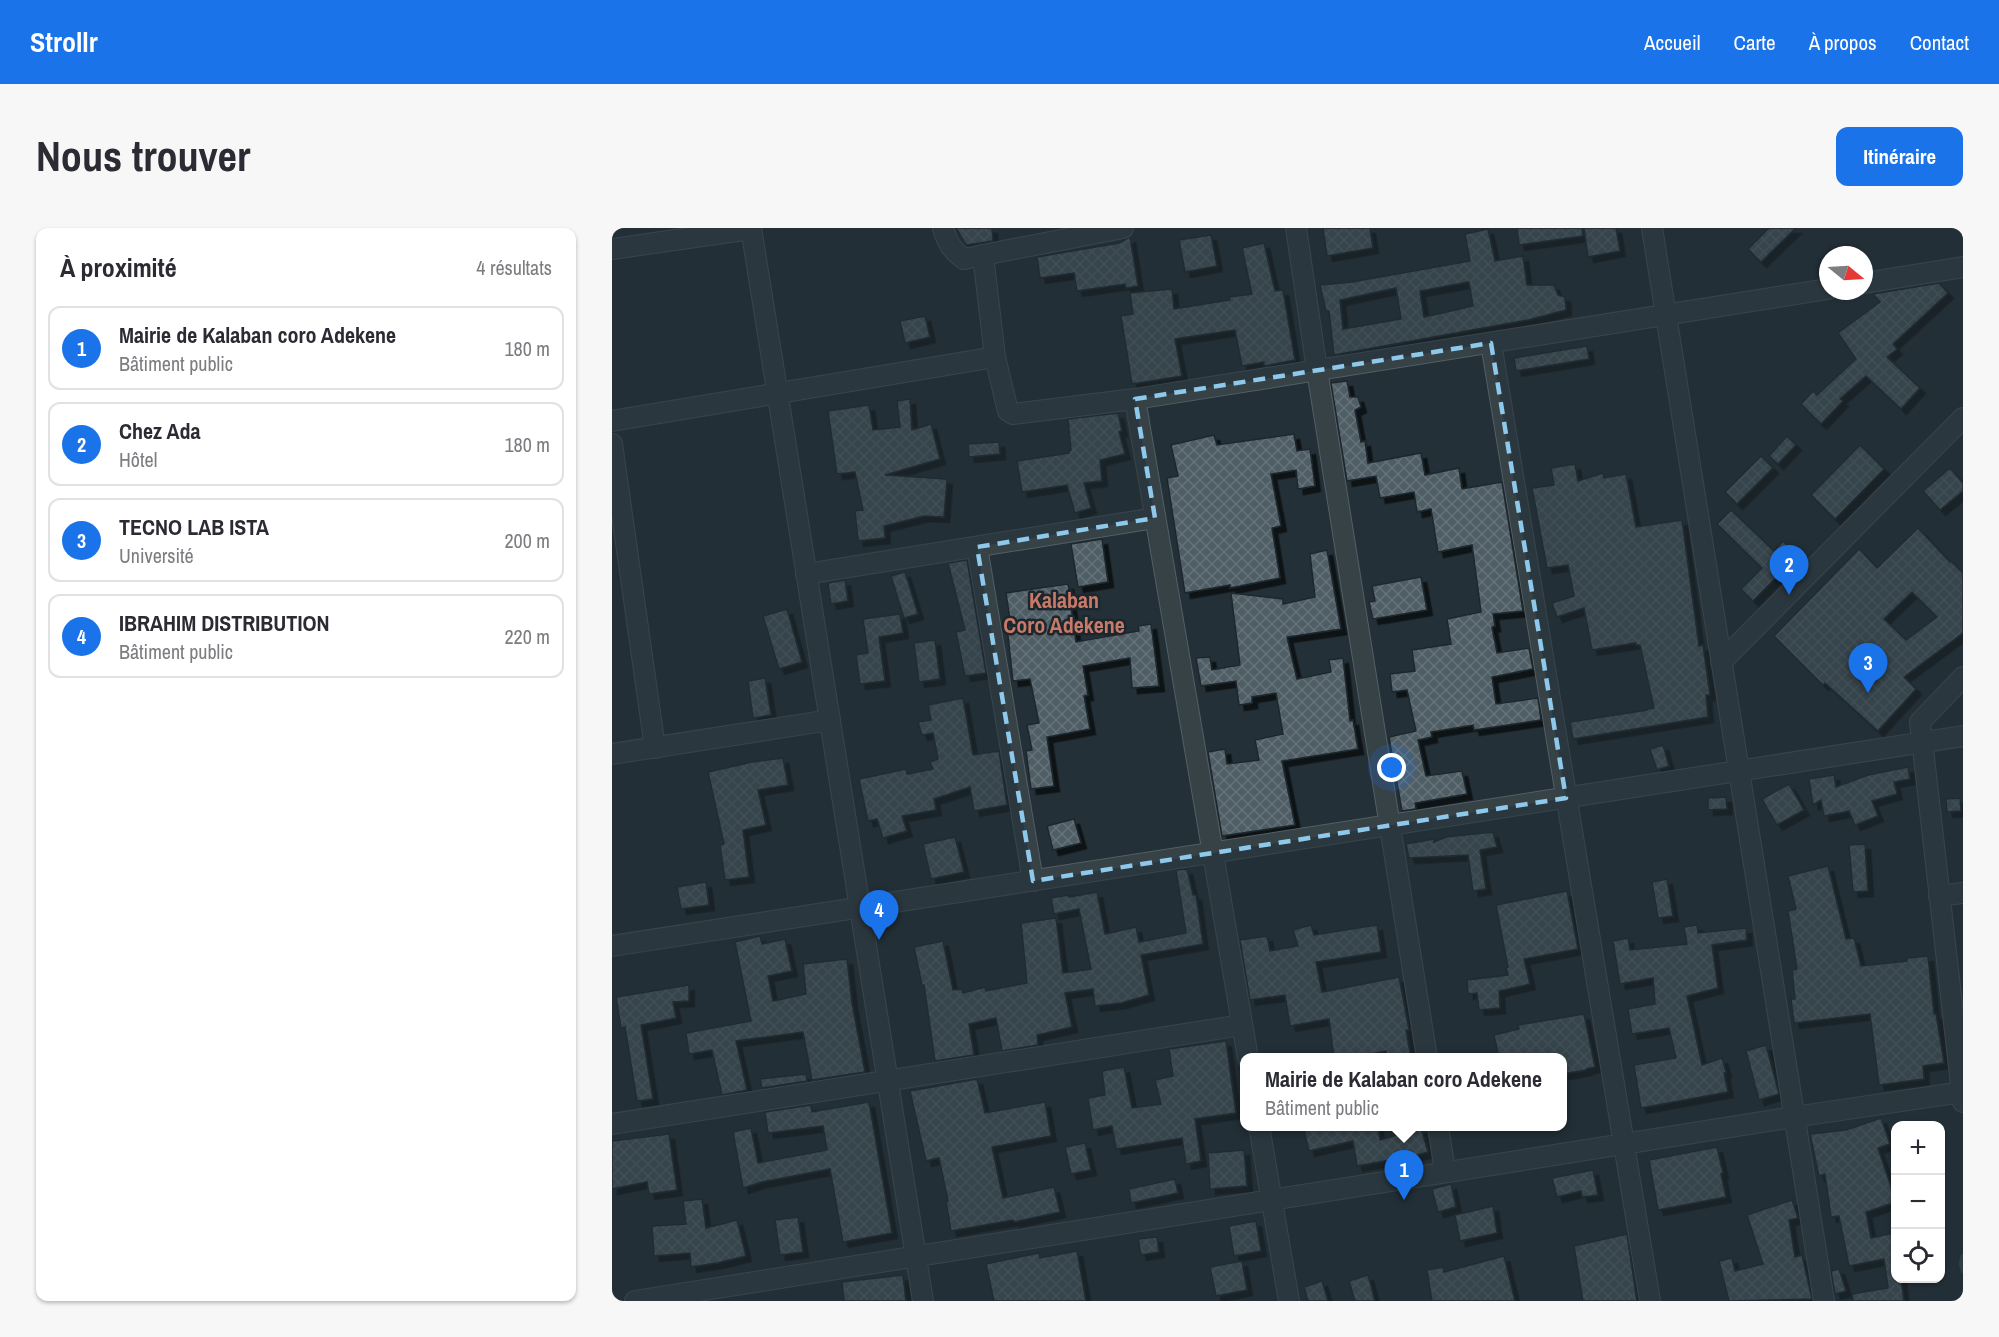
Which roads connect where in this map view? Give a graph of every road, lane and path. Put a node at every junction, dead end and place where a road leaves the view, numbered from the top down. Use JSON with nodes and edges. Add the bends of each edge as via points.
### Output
{"nodes":[{"id":1,"x":751,"y":228,"type":"edge"},
{"id":2,"x":943,"y":228,"type":"edge"},
{"id":3,"x":1123,"y":228,"type":"edge"},
{"id":4,"x":1296,"y":228,"type":"edge"},
{"id":5,"x":1652,"y":228,"type":"edge"},
{"id":6,"x":1034,"y":236,"type":"edge"},
{"id":7,"x":612,"y":249,"type":"edge"},
{"id":8,"x":983,"y":255,"type":"junction"},
{"id":9,"x":1963,"y":267,"type":"edge"},
{"id":10,"x":1873,"y":282,"type":"edge"},
{"id":11,"x":1819,"y":290,"type":"edge"},
{"id":12,"x":1666,"y":315,"type":"junction"},
{"id":13,"x":1491,"y":343,"type":"junction"},
{"id":14,"x":995,"y":357,"type":"junction"},
{"id":15,"x":1317,"y":370,"type":"junction"},
{"id":16,"x":778,"y":393,"type":"junction"},
{"id":17,"x":1135,"y":399,"type":"junction"},
{"id":18,"x":1963,"y":418,"type":"edge"},
{"id":19,"x":612,"y":421,"type":"edge"},
{"id":20,"x":612,"y":444,"type":"edge"},
{"id":21,"x":1155,"y":518,"type":"junction"},
{"id":22,"x":977,"y":546,"type":"junction"},
{"id":23,"x":807,"y":574,"type":"junction"},
{"id":24,"x":1721,"y":662,"type":"junction"},
{"id":25,"x":1963,"y":677,"type":"edge"},
{"id":26,"x":830,"y":720,"type":"junction"},
{"id":27,"x":1963,"y":736,"type":"edge"},
{"id":28,"x":1922,"y":742,"type":"junction"},
{"id":29,"x":655,"y":748,"type":"junction"},
{"id":30,"x":612,"y":754,"type":"edge"},
{"id":31,"x":1739,"y":771,"type":"junction"},
{"id":32,"x":1566,"y":798,"type":"junction"},
{"id":33,"x":1391,"y":825,"type":"junction"},
{"id":34,"x":1213,"y":853,"type":"junction"},
{"id":35,"x":1033,"y":881,"type":"junction"},
{"id":36,"x":1963,"y":893,"type":"edge"},
{"id":37,"x":1940,"y":896,"type":"junction"},
{"id":38,"x":860,"y":908,"type":"junction"},
{"id":39,"x":612,"y":946,"type":"edge"},
{"id":40,"x":1242,"y":1025,"type":"junction"},
{"id":41,"x":1247,"y":1053,"type":"edge"},
{"id":42,"x":1426,"y":1053,"type":"edge"},
{"id":43,"x":888,"y":1081,"type":"junction"},
{"id":44,"x":1962,"y":1096,"type":"edge"},
{"id":45,"x":1794,"y":1117,"type":"junction"},
{"id":46,"x":612,"y":1124,"type":"edge"},
{"id":47,"x":1261,"y":1131,"type":"edge"},
{"id":48,"x":1439,"y":1131,"type":"edge"},
{"id":49,"x":1624,"y":1143,"type":"junction"},
{"id":50,"x":1445,"y":1172,"type":"junction"},
{"id":51,"x":1272,"y":1200,"type":"junction"},
{"id":52,"x":916,"y":1257,"type":"junction"},
{"id":53,"x":635,"y":1301,"type":"edge"},
{"id":54,"x":923,"y":1301,"type":"edge"},
{"id":55,"x":1289,"y":1301,"type":"edge"},
{"id":56,"x":1650,"y":1301,"type":"edge"},
{"id":57,"x":1824,"y":1301,"type":"edge"}],
"edges":[{"from":1,"to":7,"type":"street"},
{"from":1,"to":16,"type":"street"},
{"from":2,"to":8,"type":"street","via":[[953,251],[964,259]]},
{"from":3,"to":6,"type":"street"},
{"from":4,"to":15,"type":"street"},
{"from":5,"to":12,"type":"street"},
{"from":6,"to":8,"type":"street"},
{"from":8,"to":14,"type":"street"},
{"from":9,"to":10,"type":"street"},
{"from":11,"to":12,"type":"street"},
{"from":12,"to":13,"type":"street"},
{"from":12,"to":24,"type":"street"},
{"from":13,"to":15,"type":"street"},
{"from":13,"to":32,"type":"street"},
{"from":14,"to":16,"type":"street"},
{"from":14,"to":17,"type":"street","via":[[1005,405],[1013,414]]},
{"from":15,"to":17,"type":"street"},
{"from":15,"to":33,"type":"street"},
{"from":16,"to":19,"type":"street"},
{"from":16,"to":23,"type":"street"},
{"from":17,"to":21,"type":"street"},
{"from":18,"to":24,"type":"street"},
{"from":20,"to":29,"type":"street"},
{"from":21,"to":22,"type":"street"},
{"from":21,"to":34,"type":"street"},
{"from":22,"to":23,"type":"street"},
{"from":22,"to":35,"type":"street"},
{"from":23,"to":26,"type":"street"},
{"from":24,"to":31,"type":"street"},
{"from":25,"to":28,"type":"street","via":[[1920,722]]},
{"from":26,"to":29,"type":"street"},
{"from":26,"to":38,"type":"street"},
{"from":27,"to":28,"type":"street"},
{"from":28,"to":31,"type":"street"},
{"from":28,"to":37,"type":"street"},
{"from":29,"to":30,"type":"street"},
{"from":31,"to":32,"type":"street"},
{"from":31,"to":45,"type":"street"},
{"from":32,"to":33,"type":"street"},
{"from":32,"to":49,"type":"street"},
{"from":33,"to":34,"type":"street"},
{"from":33,"to":42,"type":"street"},
{"from":34,"to":35,"type":"street"},
{"from":34,"to":40,"type":"street"},
{"from":35,"to":38,"type":"street"},
{"from":36,"to":37,"type":"street"},
{"from":37,"to":44,"type":"street"},
{"from":38,"to":39,"type":"street"},
{"from":38,"to":43,"type":"street"},
{"from":40,"to":41,"type":"street"},
{"from":40,"to":43,"type":"street"},
{"from":43,"to":46,"type":"street"},
{"from":43,"to":52,"type":"street"},
{"from":44,"to":45,"type":"street"},
{"from":45,"to":49,"type":"street"},
{"from":45,"to":57,"type":"street"},
{"from":47,"to":51,"type":"street"},
{"from":48,"to":50,"type":"street"},
{"from":49,"to":50,"type":"street"},
{"from":49,"to":56,"type":"street"},
{"from":50,"to":51,"type":"street"},
{"from":51,"to":52,"type":"street"},
{"from":51,"to":55,"type":"street"},
{"from":52,"to":53,"type":"street"},
{"from":52,"to":54,"type":"street"}]}
